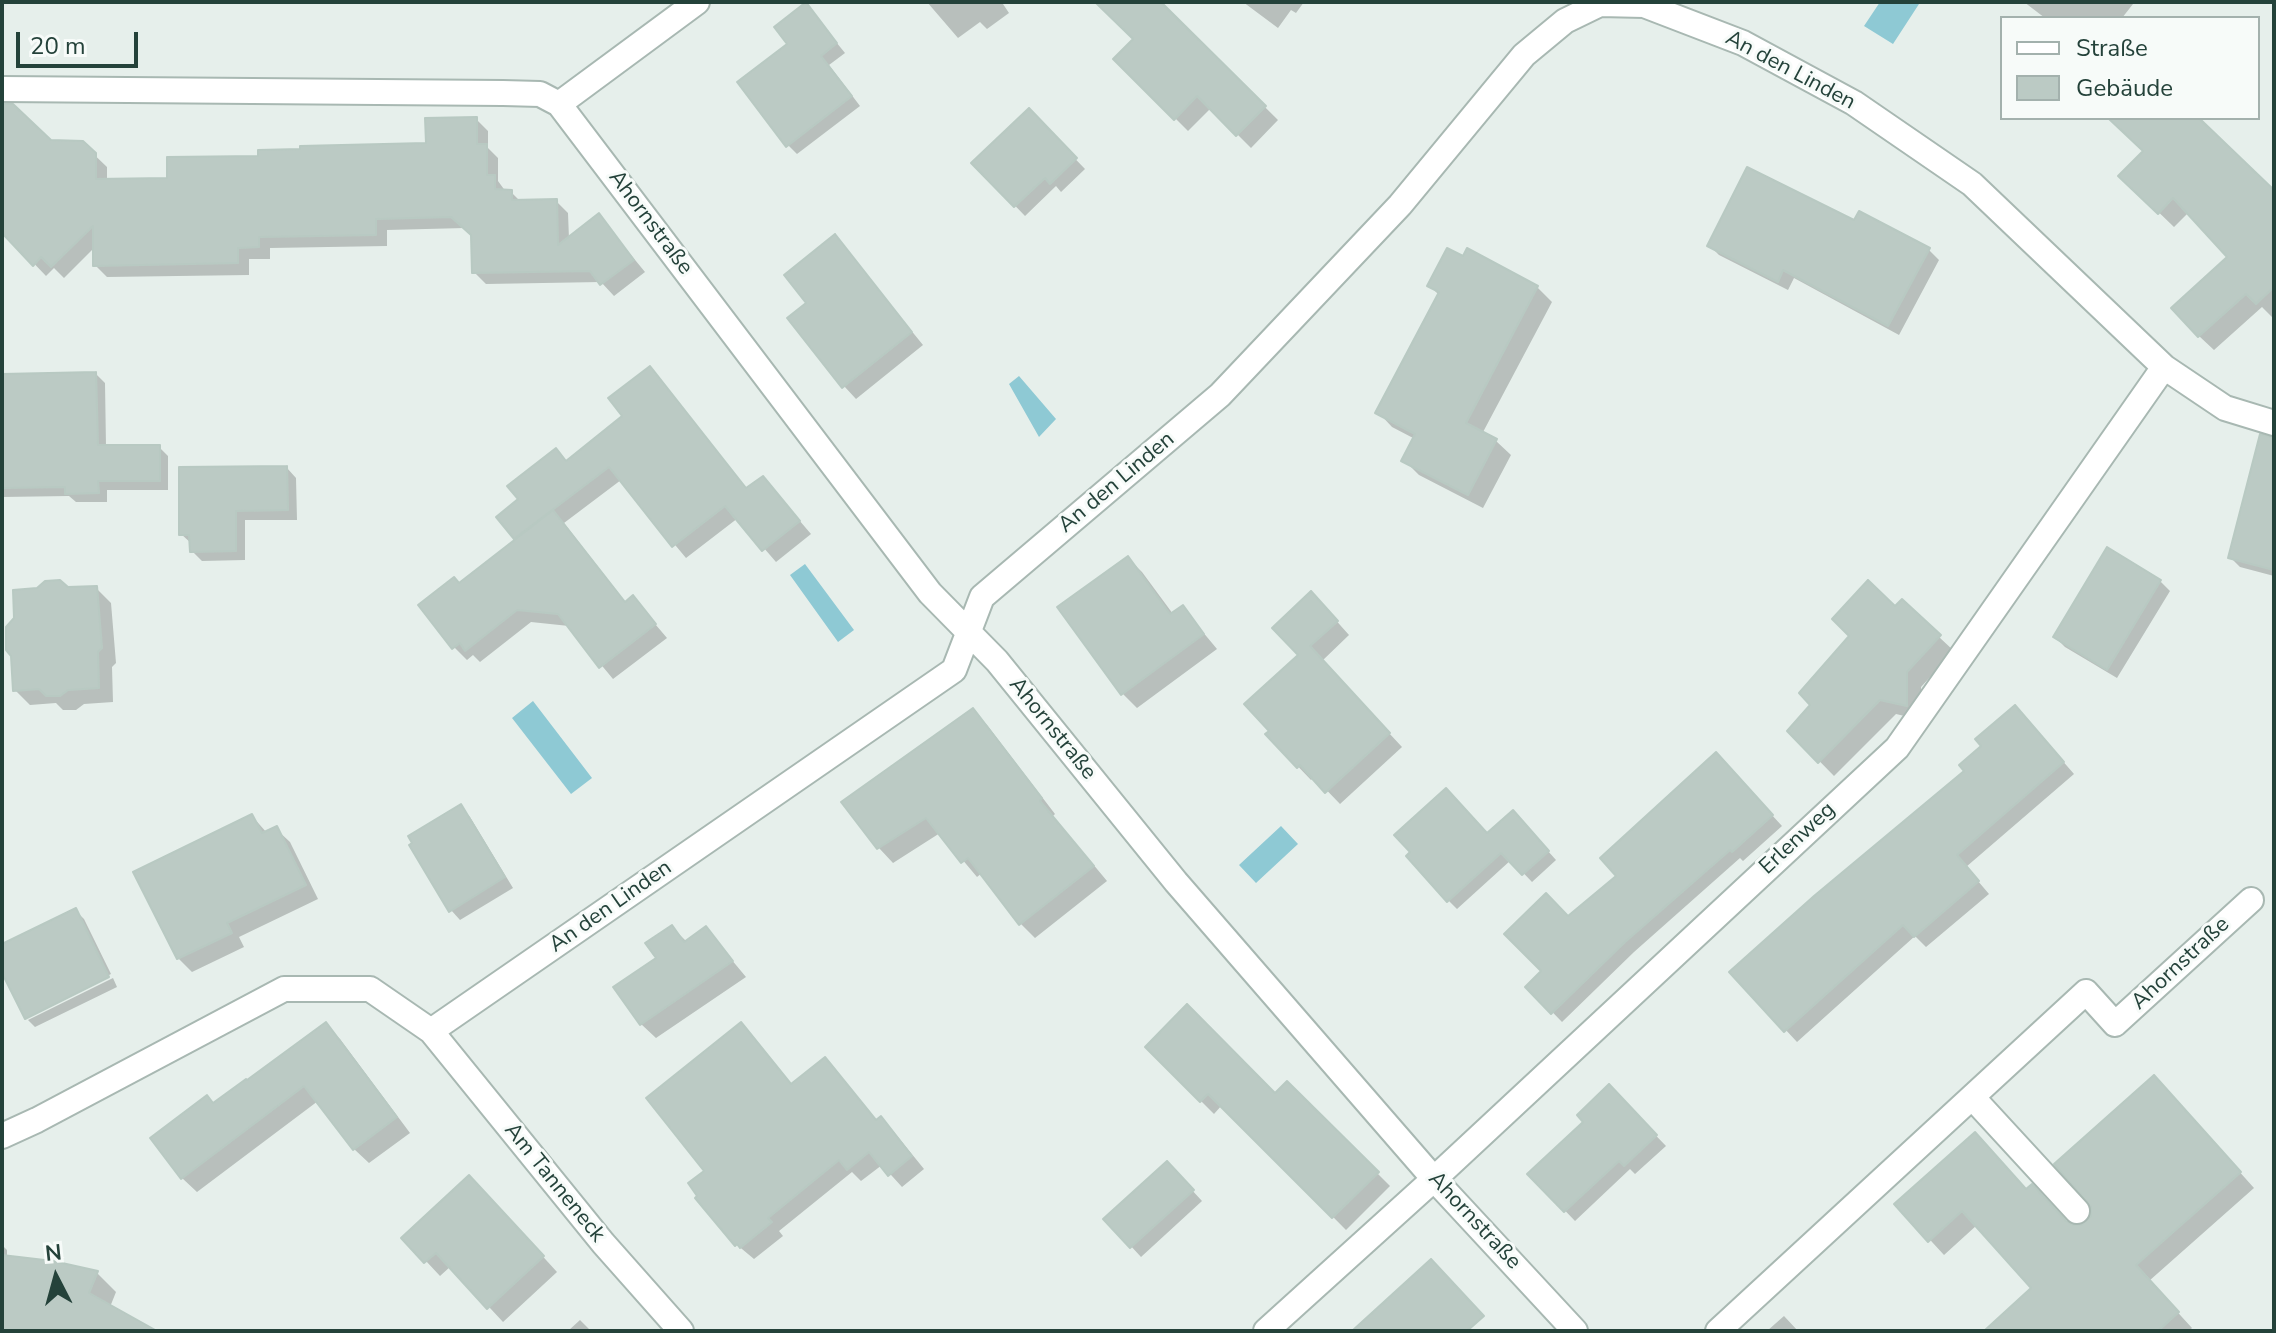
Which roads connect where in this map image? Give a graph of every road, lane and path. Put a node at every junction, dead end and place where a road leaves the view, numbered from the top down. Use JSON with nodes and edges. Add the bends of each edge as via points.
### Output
{"nodes":[{"id":1,"x":697,"y":2,"type":"edge"},
{"id":2,"x":2,"y":89,"type":"edge"},
{"id":3,"x":559,"y":104,"type":"junction"},
{"id":4,"x":2164,"y":367,"type":"junction"},
{"id":5,"x":2274,"y":423,"type":"edge"},
{"id":6,"x":970,"y":632,"type":"junction"},
{"id":7,"x":2251,"y":900,"type":"dead end"},
{"id":8,"x":431,"y":1031,"type":"junction"},
{"id":9,"x":1972,"y":1097,"type":"junction"},
{"id":10,"x":2,"y":1136,"type":"edge"},
{"id":11,"x":1434,"y":1179,"type":"junction"},
{"id":12,"x":2077,"y":1211,"type":"dead end"},
{"id":13,"x":681,"y":1331,"type":"edge"},
{"id":14,"x":1266,"y":1331,"type":"edge"},
{"id":15,"x":1575,"y":1331,"type":"edge"},
{"id":16,"x":1718,"y":1331,"type":"edge"}],
"edges":[{"from":1,"to":3,"type":"street"},
{"from":2,"to":3,"type":"street","via":[[503,93],[540,94]]},
{"from":3,"to":6,"type":"street","name":"Ahornstraße","via":[[930,593]]},
{"from":4,"to":5,"type":"street","via":[[2225,408]]},
{"from":4,"to":6,"type":"street","name":"An den Linden","via":[[1972,184],[1854,103],[1743,43],[1644,5],[1600,4],[1565,21],[1524,55],[1400,205],[1220,395],[982,597]]},
{"from":4,"to":11,"type":"street","name":"Erlenweg","via":[[1897,748]]},
{"from":6,"to":8,"type":"street","name":"An den Linden","via":[[954,670]]},
{"from":6,"to":11,"type":"street","name":"Ahornstraße","via":[[1176,882]]},
{"from":7,"to":9,"type":"street","name":"Ahornstraße","via":[[2115,1024],[2086,992]]},
{"from":8,"to":10,"type":"street","via":[[370,989],[284,989]]},
{"from":8,"to":13,"type":"street","name":"Am Tanneneck"},
{"from":9,"to":12,"type":"street"},
{"from":9,"to":16,"type":"street","name":"Ahornstraße"},
{"from":11,"to":14,"type":"street","name":"Erlenweg"},
{"from":11,"to":15,"type":"street","name":"Ahornstraße"}]}
